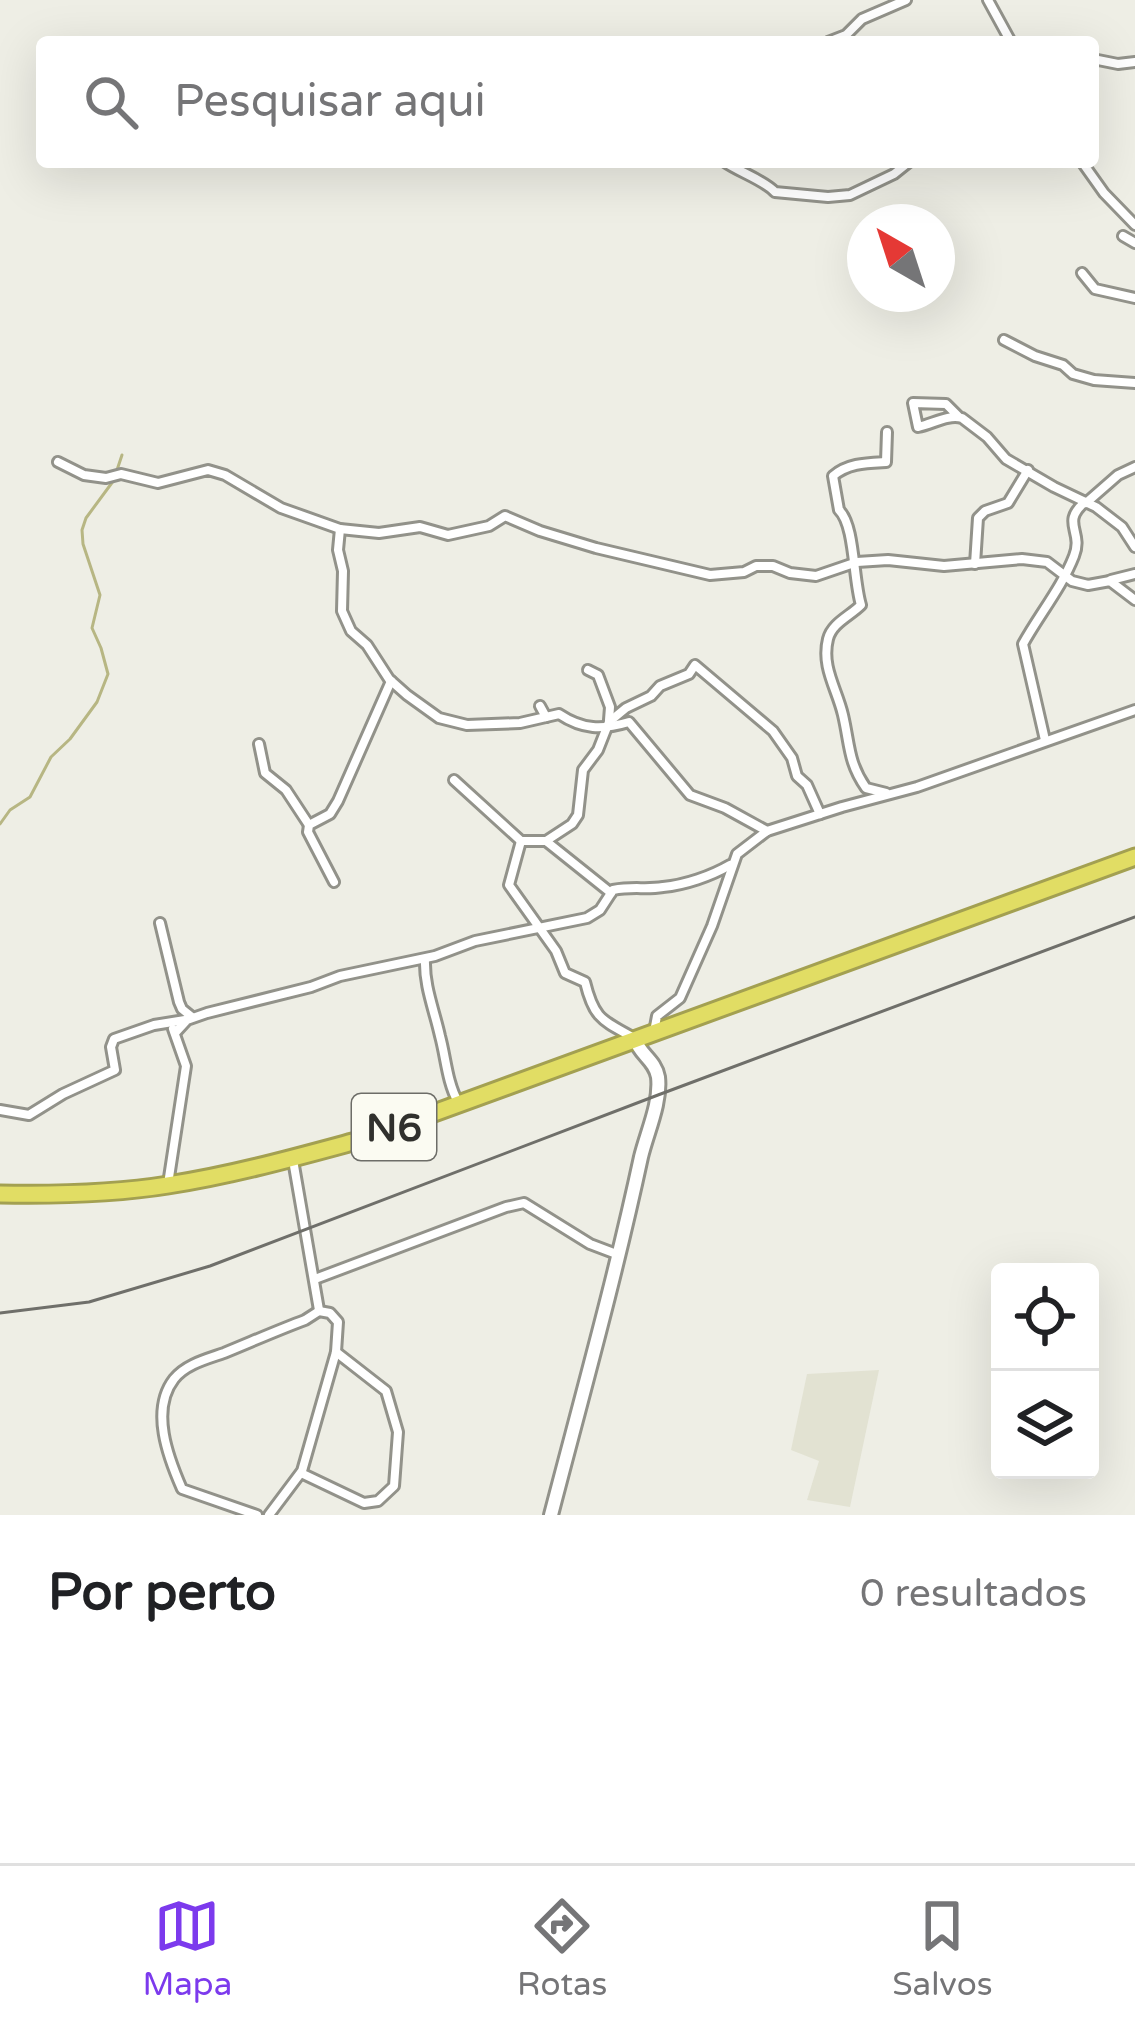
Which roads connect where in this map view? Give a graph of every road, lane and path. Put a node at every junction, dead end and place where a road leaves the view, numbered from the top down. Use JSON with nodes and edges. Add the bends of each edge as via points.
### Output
{"nodes":[{"id":1,"x":906,"y":0,"type":"edge"},
{"id":2,"x":988,"y":0,"type":"edge"},
{"id":3,"x":843,"y":36,"type":"edge"},
{"id":4,"x":1008,"y":36,"type":"edge"},
{"id":5,"x":1099,"y":60,"type":"edge"},
{"id":6,"x":1135,"y":62,"type":"edge"},
{"id":7,"x":735,"y":168,"type":"edge"},
{"id":8,"x":902,"y":168,"type":"edge"},
{"id":9,"x":1086,"y":168,"type":"edge"},
{"id":10,"x":1135,"y":226,"type":"edge"},
{"id":11,"x":1123,"y":236,"type":"dead end"},
{"id":12,"x":1135,"y":243,"type":"edge"},
{"id":13,"x":1082,"y":273,"type":"dead end"},
{"id":14,"x":1135,"y":298,"type":"edge"},
{"id":15,"x":1004,"y":340,"type":"dead end"},
{"id":16,"x":1135,"y":383,"type":"edge"},
{"id":17,"x":959,"y":417,"type":"junction"},
{"id":18,"x":887,"y":432,"type":"dead end"},
{"id":19,"x":58,"y":462,"type":"dead end"},
{"id":20,"x":1135,"y":466,"type":"edge"},
{"id":21,"x":1028,"y":470,"type":"junction"},
{"id":22,"x":1085,"y":503,"type":"junction"},
{"id":23,"x":340,"y":529,"type":"junction"},
{"id":24,"x":1135,"y":547,"type":"edge"},
{"id":25,"x":853,"y":563,"type":"junction"},
{"id":26,"x":975,"y":565,"type":"junction"},
{"id":27,"x":1064,"y":574,"type":"junction"},
{"id":28,"x":1135,"y":574,"type":"edge"},
{"id":29,"x":1110,"y":580,"type":"junction"},
{"id":30,"x":1135,"y":599,"type":"edge"},
{"id":31,"x":587,"y":670,"type":"dead end"},
{"id":32,"x":391,"y":681,"type":"junction"},
{"id":33,"x":540,"y":706,"type":"dead end"},
{"id":34,"x":1135,"y":710,"type":"edge"},
{"id":35,"x":546,"y":717,"type":"junction"},
{"id":36,"x":607,"y":726,"type":"junction"},
{"id":37,"x":1045,"y":740,"type":"junction"},
{"id":38,"x":259,"y":744,"type":"dead end"},
{"id":39,"x":454,"y":780,"type":"dead end"},
{"id":40,"x":890,"y":794,"type":"junction"},
{"id":41,"x":820,"y":814,"type":"junction"},
{"id":42,"x":308,"y":825,"type":"junction"},
{"id":43,"x":767,"y":831,"type":"junction"},
{"id":44,"x":521,"y":841,"type":"junction"},
{"id":45,"x":546,"y":841,"type":"junction"},
{"id":46,"x":1135,"y":856,"type":"edge"},
{"id":47,"x":731,"y":865,"type":"junction"},
{"id":48,"x":1135,"y":867,"type":"edge"},
{"id":49,"x":334,"y":882,"type":"dead end"},
{"id":50,"x":611,"y":893,"type":"junction"},
{"id":51,"x":160,"y":923,"type":"dead end"},
{"id":52,"x":537,"y":928,"type":"junction"},
{"id":53,"x":425,"y":958,"type":"junction"},
{"id":54,"x":772,"y":991,"type":"junction"},
{"id":55,"x":190,"y":1019,"type":"junction"},
{"id":56,"x":167,"y":1024,"type":"junction"},
{"id":57,"x":175,"y":1033,"type":"junction"},
{"id":58,"x":654,"y":1034,"type":"junction"},
{"id":59,"x":635,"y":1039,"type":"junction"},
{"id":60,"x":458,"y":1104,"type":"junction"},
{"id":61,"x":0,"y":1110,"type":"edge"},
{"id":62,"x":293,"y":1158,"type":"junction"},
{"id":63,"x":168,"y":1185,"type":"junction"},
{"id":64,"x":0,"y":1194,"type":"edge"},
{"id":65,"x":620,"y":1255,"type":"junction"},
{"id":66,"x":315,"y":1279,"type":"junction"},
{"id":67,"x":320,"y":1311,"type":"junction"},
{"id":68,"x":336,"y":1352,"type":"junction"},
{"id":69,"x":301,"y":1473,"type":"junction"},
{"id":70,"x":257,"y":1515,"type":"edge"},
{"id":71,"x":269,"y":1515,"type":"edge"},
{"id":72,"x":551,"y":1515,"type":"edge"}],
"edges":[{"from":1,"to":3,"type":"street"},
{"from":2,"to":4,"type":"street"},
{"from":5,"to":6,"type":"street"},
{"from":7,"to":8,"type":"street","via":[[775,192],[829,197],[873,186]]},
{"from":9,"to":10,"type":"street"},
{"from":11,"to":12,"type":"street"},
{"from":13,"to":14,"type":"street","via":[[1095,289]]},
{"from":15,"to":16,"type":"street","via":[[1073,374]]},
{"from":17,"to":17,"type":"street","via":[[919,427],[913,403],[946,404]]},
{"from":17,"to":21,"type":"street"},
{"from":18,"to":25,"type":"street","via":[[886,463],[833,476]]},
{"from":19,"to":23,"type":"street","via":[[84,476],[158,484],[208,470]]},
{"from":20,"to":22,"type":"street"},
{"from":21,"to":22,"type":"street"},
{"from":21,"to":26,"type":"street","via":[[1008,503],[978,518]]},
{"from":22,"to":24,"type":"street","via":[[1122,527]]},
{"from":22,"to":27,"type":"street","via":[[1073,512],[1074,555]]},
{"from":23,"to":25,"type":"street","via":[[420,527],[448,535],[506,516],[710,575],[773,566],[816,576]]},
{"from":23,"to":32,"type":"street","via":[[342,611]]},
{"from":25,"to":26,"type":"street"},
{"from":25,"to":40,"type":"street","via":[[861,605],[834,626],[826,659],[853,769],[866,788]]},
{"from":26,"to":27,"type":"street","via":[[1022,559]]},
{"from":27,"to":29,"type":"street","via":[[1088,585]]},
{"from":27,"to":37,"type":"street","via":[[1023,644]]},
{"from":28,"to":29,"type":"street"},
{"from":29,"to":30,"type":"street"},
{"from":31,"to":36,"type":"street","via":[[598,676],[610,707]]},
{"from":32,"to":35,"type":"street","via":[[439,718],[467,725]]},
{"from":32,"to":42,"type":"street","via":[[330,814]]},
{"from":33,"to":35,"type":"street"},
{"from":34,"to":37,"type":"street"},
{"from":35,"to":36,"type":"street"},
{"from":36,"to":41,"type":"street","via":[[694,665],[772,731]]},
{"from":36,"to":43,"type":"street","via":[[629,722],[690,795]]},
{"from":36,"to":45,"type":"street","via":[[583,770],[578,815]]},
{"from":37,"to":40,"type":"street"},
{"from":38,"to":42,"type":"street","via":[[265,773]]},
{"from":39,"to":44,"type":"street"},
{"from":40,"to":41,"type":"street"},
{"from":41,"to":43,"type":"street"},
{"from":42,"to":49,"type":"street"},
{"from":43,"to":47,"type":"street"},
{"from":44,"to":45,"type":"street"},
{"from":44,"to":52,"type":"street","via":[[509,885]]},
{"from":45,"to":50,"type":"street"},
{"from":46,"to":54,"type":"highway","number":"N6"},
{"from":47,"to":50,"type":"street","via":[[662,888]]},
{"from":47,"to":58,"type":"street","via":[[699,959],[680,998],[657,1016]]},
{"from":48,"to":54,"type":"highway","number":"N6"},
{"from":50,"to":52,"type":"street","via":[[586,918]]},
{"from":51,"to":55,"type":"street","via":[[178,1002]]},
{"from":52,"to":53,"type":"street"},
{"from":52,"to":59,"type":"street","via":[[565,973],[585,982],[592,1010]]},
{"from":53,"to":55,"type":"street"},
{"from":53,"to":60,"type":"street"},
{"from":54,"to":58,"type":"highway","number":"N6"},
{"from":55,"to":56,"type":"street"},
{"from":55,"to":57,"type":"street"},
{"from":56,"to":57,"type":"street"},
{"from":56,"to":61,"type":"street","via":[[114,1039],[115,1070],[29,1114]]},
{"from":57,"to":63,"type":"street","via":[[186,1066]]},
{"from":58,"to":59,"type":"highway","number":"N6"},
{"from":59,"to":60,"type":"highway","number":"N6"},
{"from":59,"to":65,"type":"street","via":[[655,1066],[658,1095]]},
{"from":60,"to":62,"type":"highway","number":"N6"},
{"from":62,"to":63,"type":"highway","number":"N6"},
{"from":62,"to":66,"type":"street"},
{"from":63,"to":64,"type":"highway","number":"N6"},
{"from":65,"to":66,"type":"street","via":[[524,1203]]},
{"from":65,"to":72,"type":"street"},
{"from":66,"to":67,"type":"street"},
{"from":67,"to":68,"type":"street","via":[[338,1322]]},
{"from":67,"to":70,"type":"street","via":[[196,1363],[175,1377],[164,1400],[170,1462],[182,1489]]},
{"from":68,"to":69,"type":"street"},
{"from":68,"to":69,"type":"street","via":[[386,1391],[398,1432],[394,1486],[364,1502]]},
{"from":69,"to":71,"type":"street"}]}
